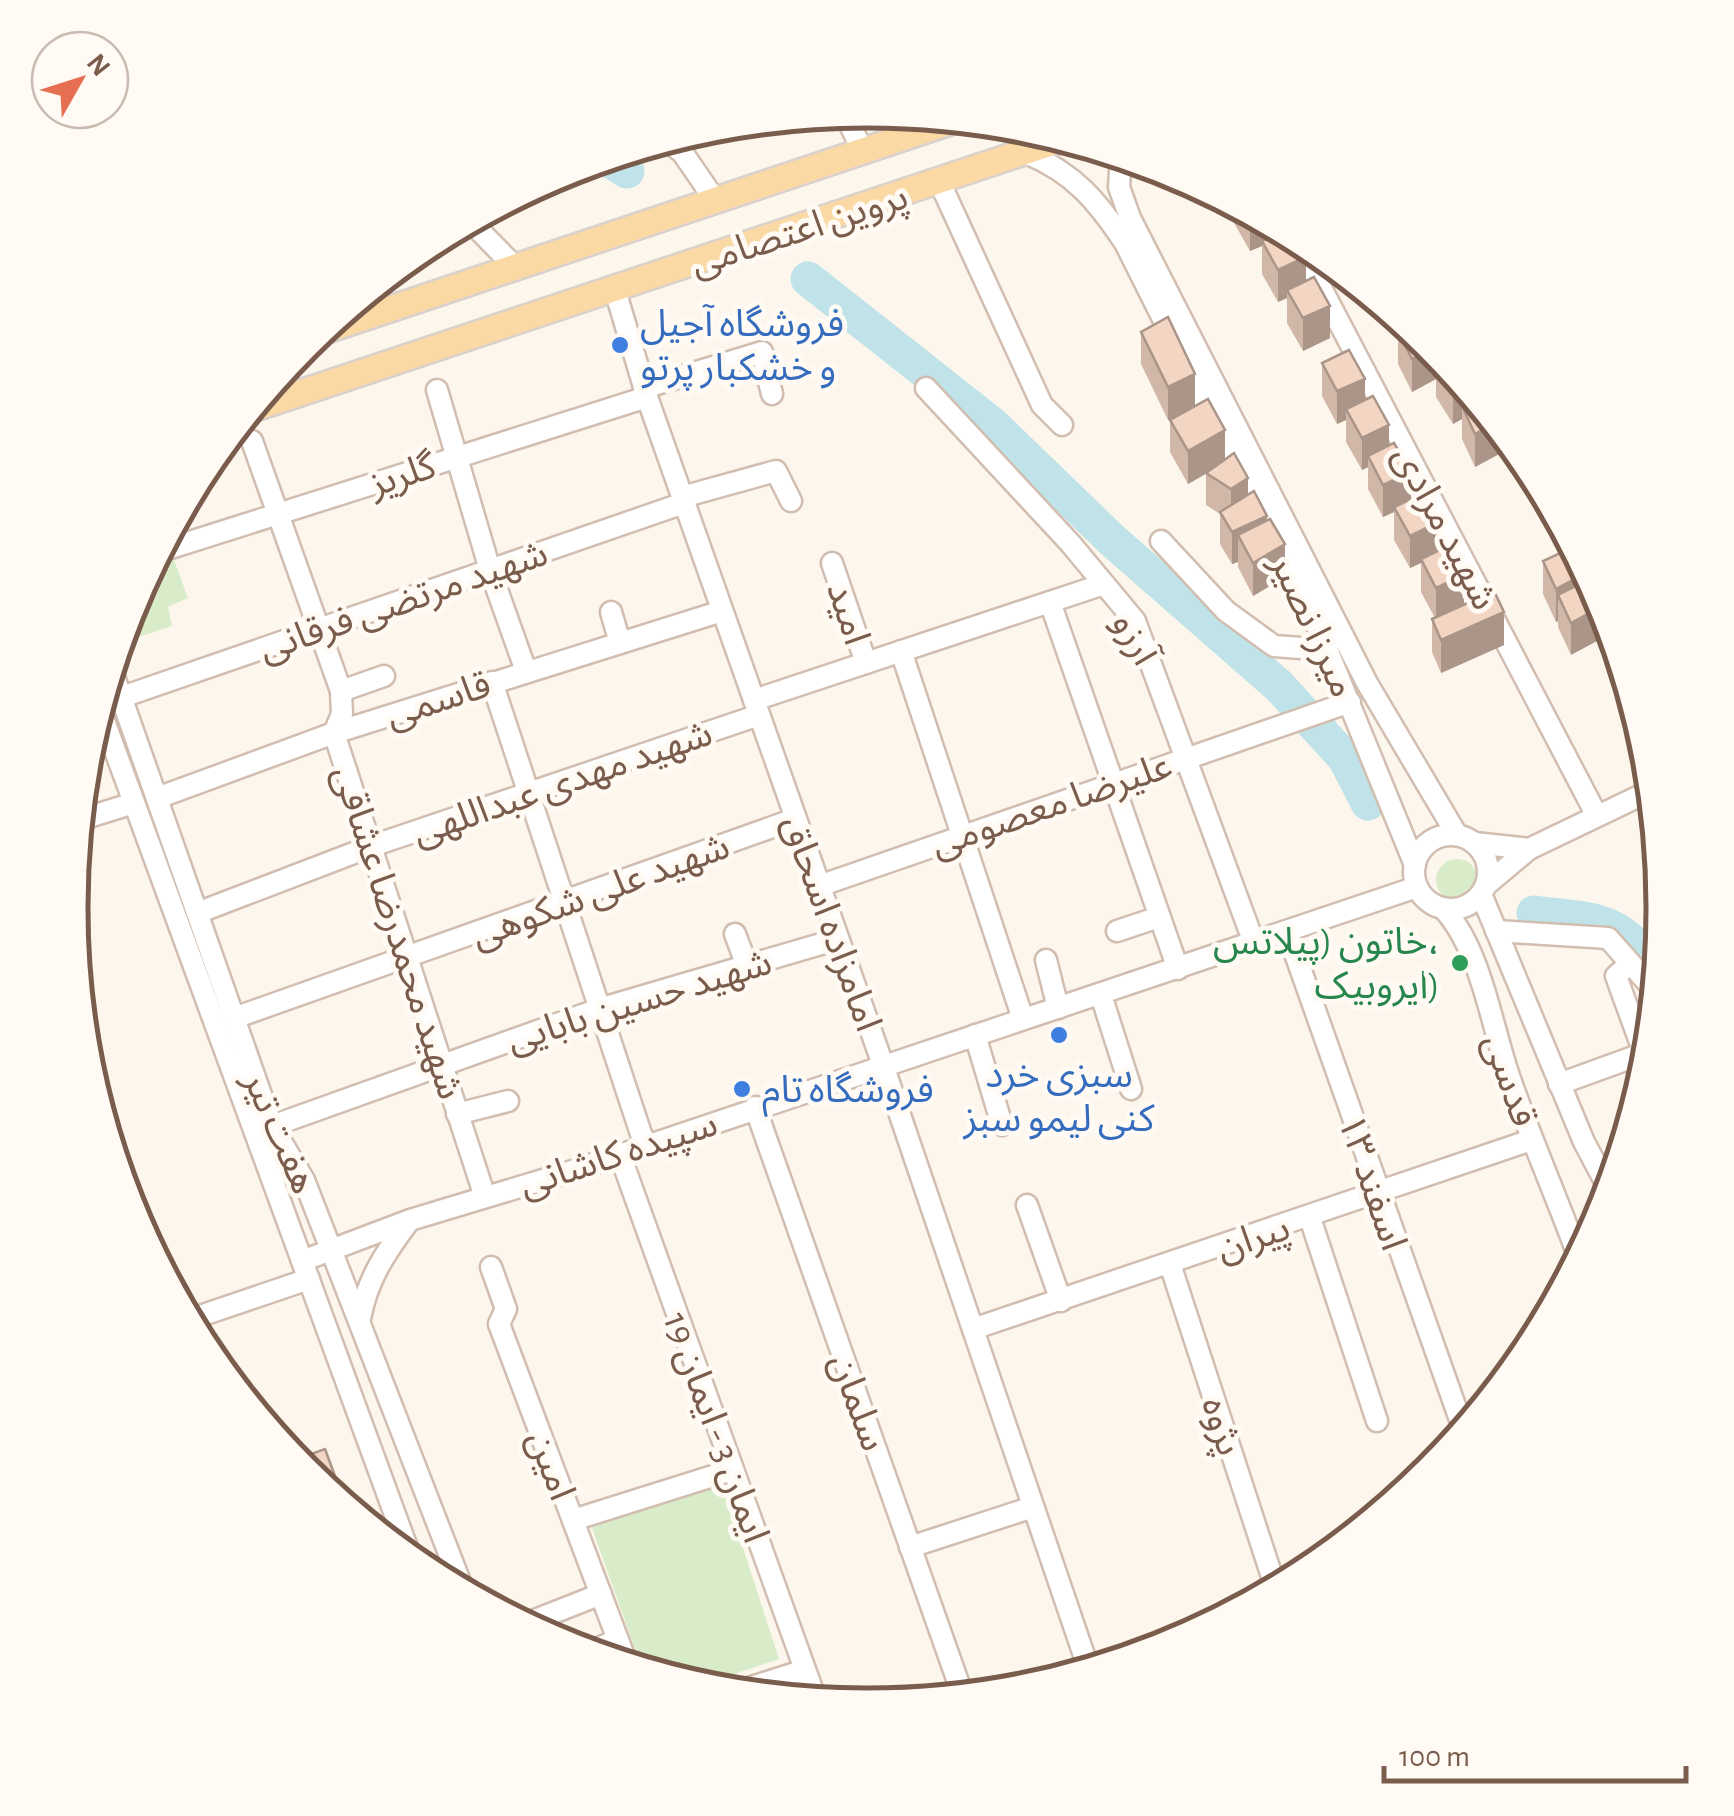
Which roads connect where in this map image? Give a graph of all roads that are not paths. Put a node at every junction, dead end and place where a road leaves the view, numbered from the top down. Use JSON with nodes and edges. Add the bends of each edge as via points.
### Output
{"nodes":[{"id":1,"x":852,"y":129,"type":"edge"},
{"id":2,"x":926,"y":131,"type":"edge"},
{"id":3,"x":1041,"y":148,"type":"edge"},
{"id":4,"x":681,"y":151,"type":"edge"},
{"id":5,"x":864,"y":153,"type":"junction"},
{"id":6,"x":1028,"y":154,"type":"junction"},
{"id":7,"x":1120,"y":171,"type":"edge"},
{"id":8,"x":940,"y":182,"type":"junction"},
{"id":9,"x":715,"y":200,"type":"junction"},
{"id":10,"x":1122,"y":222,"type":"junction"},
{"id":11,"x":480,"y":231,"type":"edge"},
{"id":12,"x":516,"y":267,"type":"junction"},
{"id":13,"x":1310,"y":267,"type":"edge"},
{"id":14,"x":614,"y":290,"type":"junction"},
{"id":15,"x":354,"y":321,"type":"edge"},
{"id":16,"x":926,"y":388,"type":"dead end"},
{"id":17,"x":437,"y":390,"type":"dead end"},
{"id":18,"x":645,"y":393,"type":"junction"},
{"id":19,"x":772,"y":394,"type":"dead end"},
{"id":20,"x":274,"y":402,"type":"edge"},
{"id":21,"x":1062,"y":425,"type":"dead end"},
{"id":22,"x":252,"y":442,"type":"dead end"},
{"id":23,"x":455,"y":456,"type":"junction"},
{"id":24,"x":683,"y":500,"type":"junction"},
{"id":25,"x":791,"y":501,"type":"dead end"},
{"id":26,"x":278,"y":514,"type":"junction"},
{"id":27,"x":1162,"y":542,"type":"dead end"},
{"id":28,"x":177,"y":546,"type":"edge"},
{"id":29,"x":832,"y":563,"type":"dead end"},
{"id":30,"x":490,"y":570,"type":"junction"},
{"id":31,"x":1101,"y":585,"type":"junction"},
{"id":32,"x":1050,"y":602,"type":"junction"},
{"id":33,"x":612,"y":612,"type":"dead end"},
{"id":34,"x":722,"y":612,"type":"junction"},
{"id":35,"x":318,"y":628,"type":"junction"},
{"id":36,"x":620,"y":642,"type":"junction"},
{"id":37,"x":1328,"y":650,"type":"junction"},
{"id":38,"x":901,"y":652,"type":"junction"},
{"id":39,"x":866,"y":663,"type":"junction"},
{"id":40,"x":526,"y":671,"type":"junction"},
{"id":41,"x":384,"y":676,"type":"dead end"},
{"id":42,"x":1364,"y":677,"type":"junction"},
{"id":43,"x":492,"y":682,"type":"junction"},
{"id":44,"x":119,"y":689,"type":"edge"},
{"id":45,"x":341,"y":691,"type":"junction"},
{"id":46,"x":1346,"y":694,"type":"junction"},
{"id":47,"x":122,"y":697,"type":"junction"},
{"id":48,"x":756,"y":708,"type":"junction"},
{"id":49,"x":108,"y":731,"type":"edge"},
{"id":50,"x":334,"y":733,"type":"junction"},
{"id":51,"x":1185,"y":758,"type":"junction"},
{"id":52,"x":1111,"y":783,"type":"junction"},
{"id":53,"x":528,"y":793,"type":"junction"},
{"id":54,"x":1638,"y":797,"type":"edge"},
{"id":55,"x":157,"y":798,"type":"junction"},
{"id":56,"x":134,"y":802,"type":"junction"},
{"id":57,"x":93,"y":815,"type":"edge"},
{"id":58,"x":1598,"y":816,"type":"junction"},
{"id":59,"x":796,"y":819,"type":"junction"},
{"id":60,"x":959,"y":836,"type":"junction"},
{"id":61,"x":1466,"y":839,"type":"junction"},
{"id":62,"x":372,"y":846,"type":"junction"},
{"id":63,"x":1529,"y":849,"type":"junction"},
{"id":64,"x":1416,"y":876,"type":"junction"},
{"id":65,"x":819,"y":886,"type":"junction"},
{"id":66,"x":1484,"y":890,"type":"junction"},
{"id":67,"x":565,"y":902,"type":"junction"},
{"id":68,"x":1444,"y":908,"type":"junction"},
{"id":69,"x":197,"y":913,"type":"junction"},
{"id":70,"x":1159,"y":917,"type":"junction"},
{"id":71,"x":1117,"y":931,"type":"dead end"},
{"id":72,"x":1288,"y":931,"type":"junction"},
{"id":73,"x":1496,"y":931,"type":"junction"},
{"id":74,"x":735,"y":934,"type":"dead end"},
{"id":75,"x":838,"y":939,"type":"junction"},
{"id":76,"x":1254,"y":943,"type":"junction"},
{"id":77,"x":407,"y":959,"type":"junction"},
{"id":78,"x":1046,"y":960,"type":"dead end"},
{"id":79,"x":1629,"y":964,"type":"junction"},
{"id":80,"x":747,"y":966,"type":"junction"},
{"id":81,"x":1178,"y":969,"type":"junction"},
{"id":82,"x":1643,"y":979,"type":"edge"},
{"id":83,"x":1101,"y":995,"type":"junction"},
{"id":84,"x":602,"y":1008,"type":"junction"},
{"id":85,"x":1058,"y":1008,"type":"junction"},
{"id":86,"x":234,"y":1018,"type":"junction"},
{"id":87,"x":1023,"y":1019,"type":"junction"},
{"id":88,"x":1637,"y":1028,"type":"edge"},
{"id":89,"x":974,"y":1035,"type":"junction"},
{"id":90,"x":1632,"y":1057,"type":"edge"},
{"id":91,"x":440,"y":1064,"type":"junction"},
{"id":92,"x":882,"y":1064,"type":"junction"},
{"id":93,"x":1559,"y":1084,"type":"junction"},
{"id":94,"x":1131,"y":1090,"type":"dead end"},
{"id":95,"x":508,"y":1101,"type":"dead end"},
{"id":96,"x":754,"y":1107,"type":"junction"},
{"id":97,"x":458,"y":1114,"type":"junction"},
{"id":98,"x":1002,"y":1125,"type":"dead end"},
{"id":99,"x":272,"y":1126,"type":"junction"},
{"id":100,"x":1532,"y":1140,"type":"junction"},
{"id":101,"x":645,"y":1146,"type":"junction"},
{"id":102,"x":620,"y":1154,"type":"junction"},
{"id":103,"x":1600,"y":1171,"type":"edge"},
{"id":104,"x":485,"y":1196,"type":"junction"},
{"id":105,"x":1378,"y":1196,"type":"junction"},
{"id":106,"x":1028,"y":1205,"type":"dead end"},
{"id":107,"x":1310,"y":1218,"type":"junction"},
{"id":108,"x":410,"y":1220,"type":"junction"},
{"id":109,"x":1573,"y":1238,"type":"edge"},
{"id":110,"x":332,"y":1250,"type":"junction"},
{"id":111,"x":1170,"y":1264,"type":"junction"},
{"id":112,"x":491,"y":1267,"type":"dead end"},
{"id":113,"x":306,"y":1270,"type":"junction"},
{"id":114,"x":1060,"y":1301,"type":"junction"},
{"id":115,"x":202,"y":1314,"type":"edge"},
{"id":116,"x":359,"y":1321,"type":"junction"},
{"id":117,"x":973,"y":1330,"type":"junction"},
{"id":118,"x":1459,"y":1415,"type":"edge"},
{"id":119,"x":1377,"y":1421,"type":"dead end"},
{"id":120,"x":732,"y":1470,"type":"junction"},
{"id":121,"x":1034,"y":1508,"type":"junction"},
{"id":122,"x":573,"y":1520,"type":"junction"},
{"id":123,"x":402,"y":1533,"type":"edge"},
{"id":124,"x":910,"y":1547,"type":"junction"},
{"id":125,"x":455,"y":1569,"type":"edge"},
{"id":126,"x":1271,"y":1574,"type":"edge"},
{"id":127,"x":601,"y":1594,"type":"junction"},
{"id":128,"x":544,"y":1617,"type":"edge"},
{"id":129,"x":618,"y":1640,"type":"junction"},
{"id":130,"x":609,"y":1643,"type":"edge"},
{"id":131,"x":621,"y":1647,"type":"edge"},
{"id":132,"x":1084,"y":1656,"type":"edge"},
{"id":133,"x":805,"y":1670,"type":"junction"},
{"id":134,"x":769,"y":1681,"type":"edge"},
{"id":135,"x":959,"y":1682,"type":"edge"},
{"id":136,"x":811,"y":1685,"type":"edge"}],
"edges":[{"from":1,"to":5,"type":"street"},
{"from":2,"to":5,"type":"main road","name":"پروین اعتصامی"},
{"from":3,"to":6,"type":"main road","name":"پروین اعتصامی"},
{"from":4,"to":9,"type":"street"},
{"from":5,"to":9,"type":"main road","name":"پروین اعتصامی"},
{"from":6,"to":8,"type":"main road","name":"پروین اعتصامی"},
{"from":6,"to":10,"type":"street","name":"میرزا نصیر","via":[[1071,176]]},
{"from":7,"to":10,"type":"street","name":"میرزا نصیر"},
{"from":8,"to":14,"type":"main road","name":"پروین اعتصامی"},
{"from":8,"to":21,"type":"street","via":[[1042,405]]},
{"from":9,"to":12,"type":"main road","name":"پروین اعتصامی"},
{"from":10,"to":37,"type":"street","name":"میرزا نصیر"},
{"from":10,"to":42,"type":"street","name":"میرزا نصیر"},
{"from":11,"to":12,"type":"street"},
{"from":12,"to":15,"type":"main road","name":"پروین اعتصامی"},
{"from":13,"to":58,"type":"street","name":"شهید مرادی"},
{"from":14,"to":18,"type":"street","name":"امامزاده اسحاق"},
{"from":14,"to":20,"type":"main road","name":"پروین اعتصامی"},
{"from":16,"to":31,"type":"street","name":"آرزو","via":[[1070,542]]},
{"from":17,"to":23,"type":"street"},
{"from":18,"to":19,"type":"street","name":"گلریز","via":[[762,352]]},
{"from":18,"to":23,"type":"street","name":"گلریز"},
{"from":18,"to":24,"type":"street","name":"امامزاده اسحاق"},
{"from":22,"to":26,"type":"street","name":"شهید محمدرضا عشاقی"},
{"from":23,"to":26,"type":"street","name":"گلریز"},
{"from":23,"to":30,"type":"street"},
{"from":24,"to":25,"type":"street","name":"شهید مرتضی فرقانی","via":[[776,471]]},
{"from":24,"to":30,"type":"street","name":"شهید مرتضی فرقانی"},
{"from":24,"to":34,"type":"street","name":"امامزاده اسحاق"},
{"from":26,"to":28,"type":"street","name":"گلریز"},
{"from":26,"to":35,"type":"street","name":"شهید محمدرضا عشاقی"},
{"from":27,"to":37,"type":"street","via":[[1226,611],[1274,646]]},
{"from":29,"to":39,"type":"street","name":"امید"},
{"from":30,"to":35,"type":"street","name":"شهید مرتضی فرقانی"},
{"from":30,"to":40,"type":"street"},
{"from":31,"to":32,"type":"street","name":"شهید مهدی عبداللهی"},
{"from":31,"to":51,"type":"street","name":"آرزو","via":[[1135,621]]},
{"from":32,"to":38,"type":"street","name":"شهید مهدی عبداللهی"},
{"from":32,"to":52,"type":"street"},
{"from":33,"to":36,"type":"street"},
{"from":34,"to":36,"type":"street","name":"قاسمی"},
{"from":34,"to":48,"type":"street","name":"امامزاده اسحاق"},
{"from":35,"to":45,"type":"street","name":"شهید محمدرضا عشاقی"},
{"from":35,"to":47,"type":"street","name":"شهید مرتضی فرقانی"},
{"from":36,"to":40,"type":"street","name":"قاسمی"},
{"from":37,"to":46,"type":"street","name":"میرزا نصیر"},
{"from":38,"to":39,"type":"street","name":"شهید مهدی عبداللهی"},
{"from":38,"to":60,"type":"street"},
{"from":39,"to":48,"type":"street","name":"شهید مهدی عبداللهی"},
{"from":40,"to":43,"type":"street","name":"قاسمی"},
{"from":41,"to":45,"type":"street"},
{"from":42,"to":46,"type":"street","name":"علیرضا معصومی"},
{"from":42,"to":61,"type":"street","name":"میرزا نصیر"},
{"from":43,"to":50,"type":"street","name":"قاسمی"},
{"from":43,"to":53,"type":"street"},
{"from":44,"to":47,"type":"street","name":"هفت تیر"},
{"from":45,"to":50,"type":"street","name":"شهید محمدرضا عشاقی"},
{"from":46,"to":51,"type":"street","name":"علیرضا معصومی"},
{"from":46,"to":64,"type":"street","name":"میرزا نصیر"},
{"from":47,"to":55,"type":"street","name":"هفت تیر"},
{"from":48,"to":53,"type":"street","name":"شهید مهدی عبداللهی"},
{"from":48,"to":59,"type":"street","name":"امامزاده اسحاق"},
{"from":49,"to":56,"type":"street","name":"هفت تیر"},
{"from":50,"to":55,"type":"street","name":"قاسمی"},
{"from":50,"to":62,"type":"street","name":"شهید محمدرضا عشاقی"},
{"from":51,"to":52,"type":"street","name":"علیرضا معصومی"},
{"from":51,"to":76,"type":"street","name":"آرزو"},
{"from":52,"to":60,"type":"street","name":"علیرضا معصومی"},
{"from":52,"to":70,"type":"street"},
{"from":53,"to":62,"type":"street","name":"شهید مهدی عبداللهی"},
{"from":53,"to":67,"type":"street"},
{"from":54,"to":58,"type":"street"},
{"from":55,"to":69,"type":"street","name":"هفت تیر"},
{"from":56,"to":57,"type":"street"},
{"from":56,"to":113,"type":"street","name":"هفت تیر"},
{"from":58,"to":63,"type":"street"},
{"from":59,"to":65,"type":"street","name":"امامزاده اسحاق"},
{"from":59,"to":67,"type":"street","name":"شهید علی شکوهی"},
{"from":60,"to":65,"type":"street","name":"علیرضا معصومی"},
{"from":60,"to":87,"type":"street"},
{"from":61,"to":63,"type":"street"},
{"from":61,"to":64,"type":"street","via":[[1429,842]]},
{"from":61,"to":66,"type":"street","via":[[1486,858]]},
{"from":62,"to":69,"type":"street","name":"شهید مهدی عبداللهی"},
{"from":62,"to":77,"type":"street","name":"شهید محمدرضا عشاقی"},
{"from":63,"to":66,"type":"street"},
{"from":64,"to":68,"type":"street","via":[[1432,904]]},
{"from":64,"to":72,"type":"street","name":"سپیده کاشانی"},
{"from":65,"to":75,"type":"street","name":"امامزاده اسحاق"},
{"from":66,"to":68,"type":"street","via":[[1464,907]]},
{"from":66,"to":73,"type":"street"},
{"from":67,"to":77,"type":"street","name":"شهید علی شکوهی"},
{"from":67,"to":84,"type":"street"},
{"from":68,"to":100,"type":"street","name":"قدسی","via":[[1474,965]]},
{"from":69,"to":86,"type":"street","name":"هفت تیر"},
{"from":70,"to":71,"type":"street"},
{"from":70,"to":81,"type":"street"},
{"from":72,"to":76,"type":"street","name":"سپیده کاشانی"},
{"from":72,"to":105,"type":"street","name":"اسفند ۱۳"},
{"from":73,"to":79,"type":"street","via":[[1608,938]]},
{"from":73,"to":93,"type":"street"},
{"from":74,"to":80,"type":"street"},
{"from":75,"to":80,"type":"street","name":"شهید حسین بابایی"},
{"from":75,"to":92,"type":"street","name":"امامزاده اسحاق"},
{"from":76,"to":81,"type":"street","name":"سپیده کاشانی"},
{"from":77,"to":86,"type":"street","name":"شهید علی شکوهی"},
{"from":77,"to":91,"type":"street","name":"شهید محمدرضا عشاقی"},
{"from":78,"to":85,"type":"street"},
{"from":79,"to":82,"type":"street"},
{"from":79,"to":88,"type":"street","via":[[1616,976]]},
{"from":80,"to":84,"type":"street","name":"شهید حسین بابایی"},
{"from":81,"to":83,"type":"street","name":"سپیده کاشانی"},
{"from":83,"to":85,"type":"street","name":"سپیده کاشانی"},
{"from":83,"to":94,"type":"street"},
{"from":84,"to":91,"type":"street","name":"شهید حسین بابایی"},
{"from":84,"to":101,"type":"street"},
{"from":85,"to":87,"type":"street","name":"سپیده کاشانی"},
{"from":86,"to":99,"type":"street","name":"هفت تیر"},
{"from":87,"to":89,"type":"street","name":"سپیده کاشانی"},
{"from":89,"to":92,"type":"street","name":"سپیده کاشانی"},
{"from":89,"to":98,"type":"street"},
{"from":90,"to":93,"type":"street"},
{"from":91,"to":97,"type":"street","name":"شهید محمدرضا عشاقی"},
{"from":91,"to":99,"type":"street","name":"شهید حسین بابایی"},
{"from":92,"to":96,"type":"street","name":"سپیده کاشانی"},
{"from":92,"to":117,"type":"street","name":"امامزاده اسحاق"},
{"from":93,"to":103,"type":"street"},
{"from":95,"to":97,"type":"street"},
{"from":96,"to":101,"type":"street","name":"سپیده کاشانی"},
{"from":96,"to":124,"type":"street","name":"سلمان"},
{"from":97,"to":104,"type":"street","name":"شهید محمدرضا عشاقی"},
{"from":99,"to":110,"type":"street","name":"هفت تیر","via":[[304,1180]]},
{"from":100,"to":105,"type":"street","name":"پیران"},
{"from":100,"to":109,"type":"street","name":"قدسی"},
{"from":101,"to":102,"type":"street","name":"سپیده کاشانی"},
{"from":102,"to":104,"type":"street","name":"سپیده کاشانی"},
{"from":102,"to":120,"type":"street","name":"ایمان 3 - ایمان 19"},
{"from":104,"to":108,"type":"street","name":"سپیده کاشانی"},
{"from":105,"to":107,"type":"street","name":"پیران"},
{"from":105,"to":118,"type":"street","name":"اسفند ۱۳"},
{"from":106,"to":114,"type":"street"},
{"from":107,"to":111,"type":"street","name":"پیران"},
{"from":107,"to":119,"type":"street"},
{"from":108,"to":110,"type":"street","name":"سپیده کاشانی"},
{"from":108,"to":116,"type":"street","via":[[381,1258]]},
{"from":110,"to":113,"type":"street","name":"سپیده کاشانی"},
{"from":110,"to":116,"type":"street","name":"هفت تیر"},
{"from":111,"to":114,"type":"street","name":"پیران"},
{"from":111,"to":126,"type":"street","name":"پژوه"},
{"from":112,"to":122,"type":"street","name":"امین","via":[[506,1309],[499,1324]]},
{"from":113,"to":115,"type":"street","name":"سپیده کاشانی"},
{"from":113,"to":123,"type":"street","name":"هفت تیر"},
{"from":114,"to":117,"type":"street","name":"پیران"},
{"from":116,"to":125,"type":"street","name":"هفت تیر"},
{"from":117,"to":121,"type":"street","name":"امامزاده اسحاق"},
{"from":120,"to":122,"type":"street"},
{"from":120,"to":133,"type":"street","name":"ایمان 3 - ایمان 19"},
{"from":121,"to":124,"type":"street"},
{"from":121,"to":132,"type":"street","name":"امامزاده اسحاق"},
{"from":122,"to":127,"type":"street","name":"امین"},
{"from":124,"to":135,"type":"street","name":"سلمان"},
{"from":127,"to":128,"type":"street"},
{"from":127,"to":129,"type":"street","name":"امین"},
{"from":129,"to":130,"type":"street"},
{"from":129,"to":131,"type":"street","name":"امین"},
{"from":133,"to":134,"type":"street"},
{"from":133,"to":136,"type":"street","name":"ایمان 3 - ایمان 19"}]}
